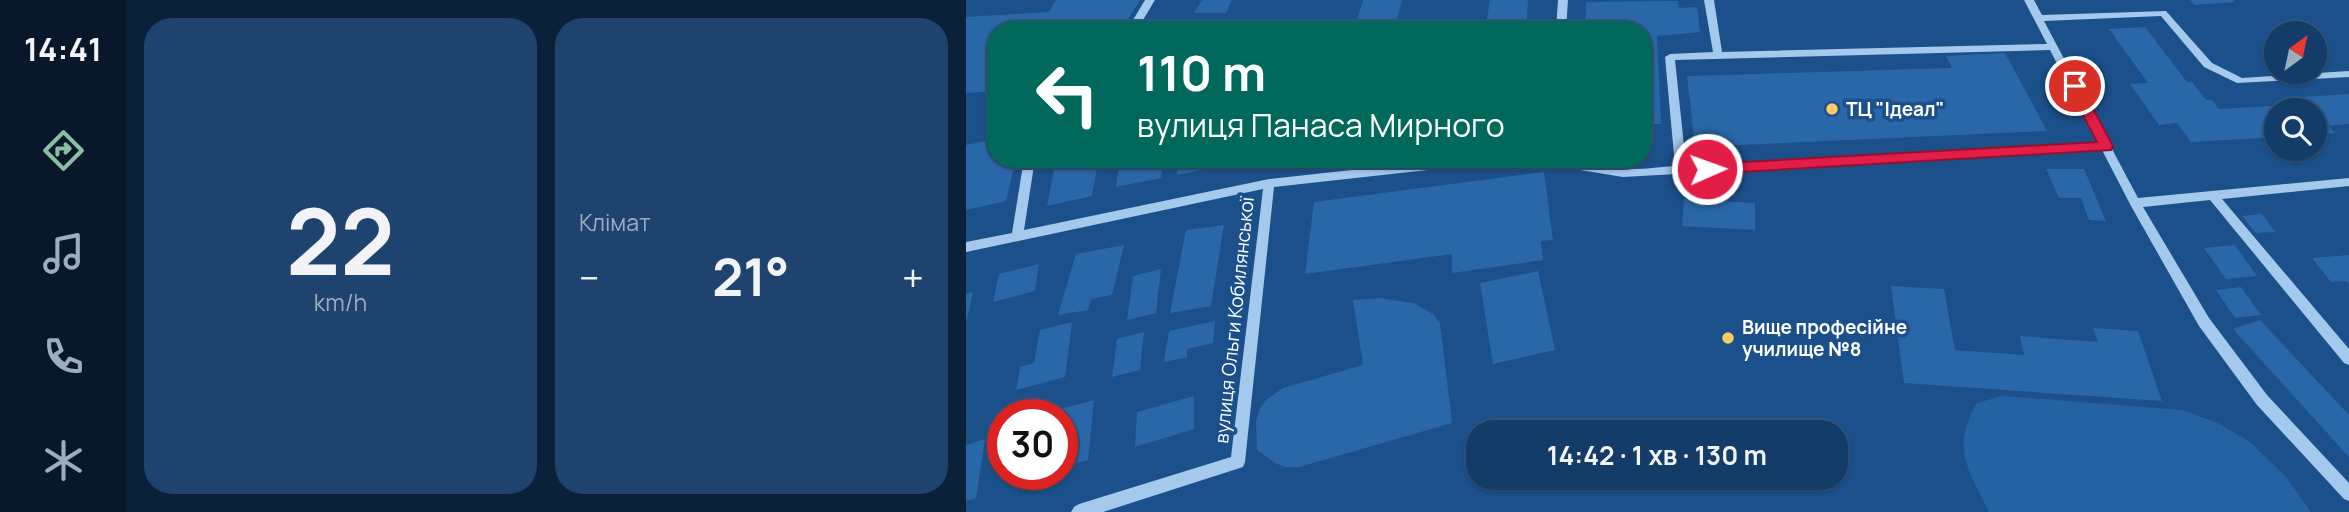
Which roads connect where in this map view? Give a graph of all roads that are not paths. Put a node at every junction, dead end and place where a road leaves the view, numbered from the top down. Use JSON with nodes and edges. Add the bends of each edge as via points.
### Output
{"nodes":[{"id":1,"x":1150,"y":0,"type":"edge"},
{"id":2,"x":1563,"y":0,"type":"edge"},
{"id":3,"x":1709,"y":0,"type":"edge"},
{"id":4,"x":2029,"y":0,"type":"edge"},
{"id":5,"x":2039,"y":18,"type":"junction"},
{"id":6,"x":1137,"y":21,"type":"edge"},
{"id":7,"x":1562,"y":21,"type":"edge"},
{"id":8,"x":2054,"y":47,"type":"junction"},
{"id":9,"x":1718,"y":55,"type":"junction"},
{"id":10,"x":2349,"y":74,"type":"edge"},
{"id":11,"x":2106,"y":146,"type":"junction"},
{"id":12,"x":1028,"y":168,"type":"edge"},
{"id":13,"x":1408,"y":168,"type":"edge"},
{"id":14,"x":1592,"y":168,"type":"edge"},
{"id":15,"x":1681,"y":170,"type":"junction"},
{"id":16,"x":2349,"y":182,"type":"edge"},
{"id":17,"x":1269,"y":183,"type":"junction"},
{"id":18,"x":2214,"y":197,"type":"junction"},
{"id":19,"x":2136,"y":203,"type":"junction"},
{"id":20,"x":1017,"y":236,"type":"junction"},
{"id":21,"x":966,"y":247,"type":"edge"},
{"id":22,"x":2349,"y":359,"type":"edge"},
{"id":23,"x":2349,"y":494,"type":"edge"},
{"id":24,"x":1079,"y":512,"type":"edge"}],
"edges":[{"from":1,"to":6,"type":"street"},
{"from":2,"to":7,"type":"street"},
{"from":3,"to":9,"type":"street"},
{"from":4,"to":5,"type":"street"},
{"from":5,"to":8,"type":"street"},
{"from":5,"to":10,"type":"street","via":[[2163,13],[2208,65],[2241,80]]},
{"from":8,"to":9,"type":"street"},
{"from":8,"to":11,"type":"street"},
{"from":9,"to":15,"type":"street","via":[[1670,57]]},
{"from":11,"to":15,"type":"street"},
{"from":11,"to":19,"type":"street"},
{"from":12,"to":20,"type":"street"},
{"from":13,"to":17,"type":"street"},
{"from":14,"to":15,"type":"street","via":[[1623,173]]},
{"from":16,"to":18,"type":"street"},
{"from":17,"to":20,"type":"street"},
{"from":17,"to":24,"type":"street","name":"вулиця Ольги Кобилянської","via":[[1237,463]]},
{"from":18,"to":19,"type":"street"},
{"from":18,"to":22,"type":"street"},
{"from":19,"to":23,"type":"street","via":[[2212,334],[2262,400]]},
{"from":20,"to":21,"type":"street"}]}
